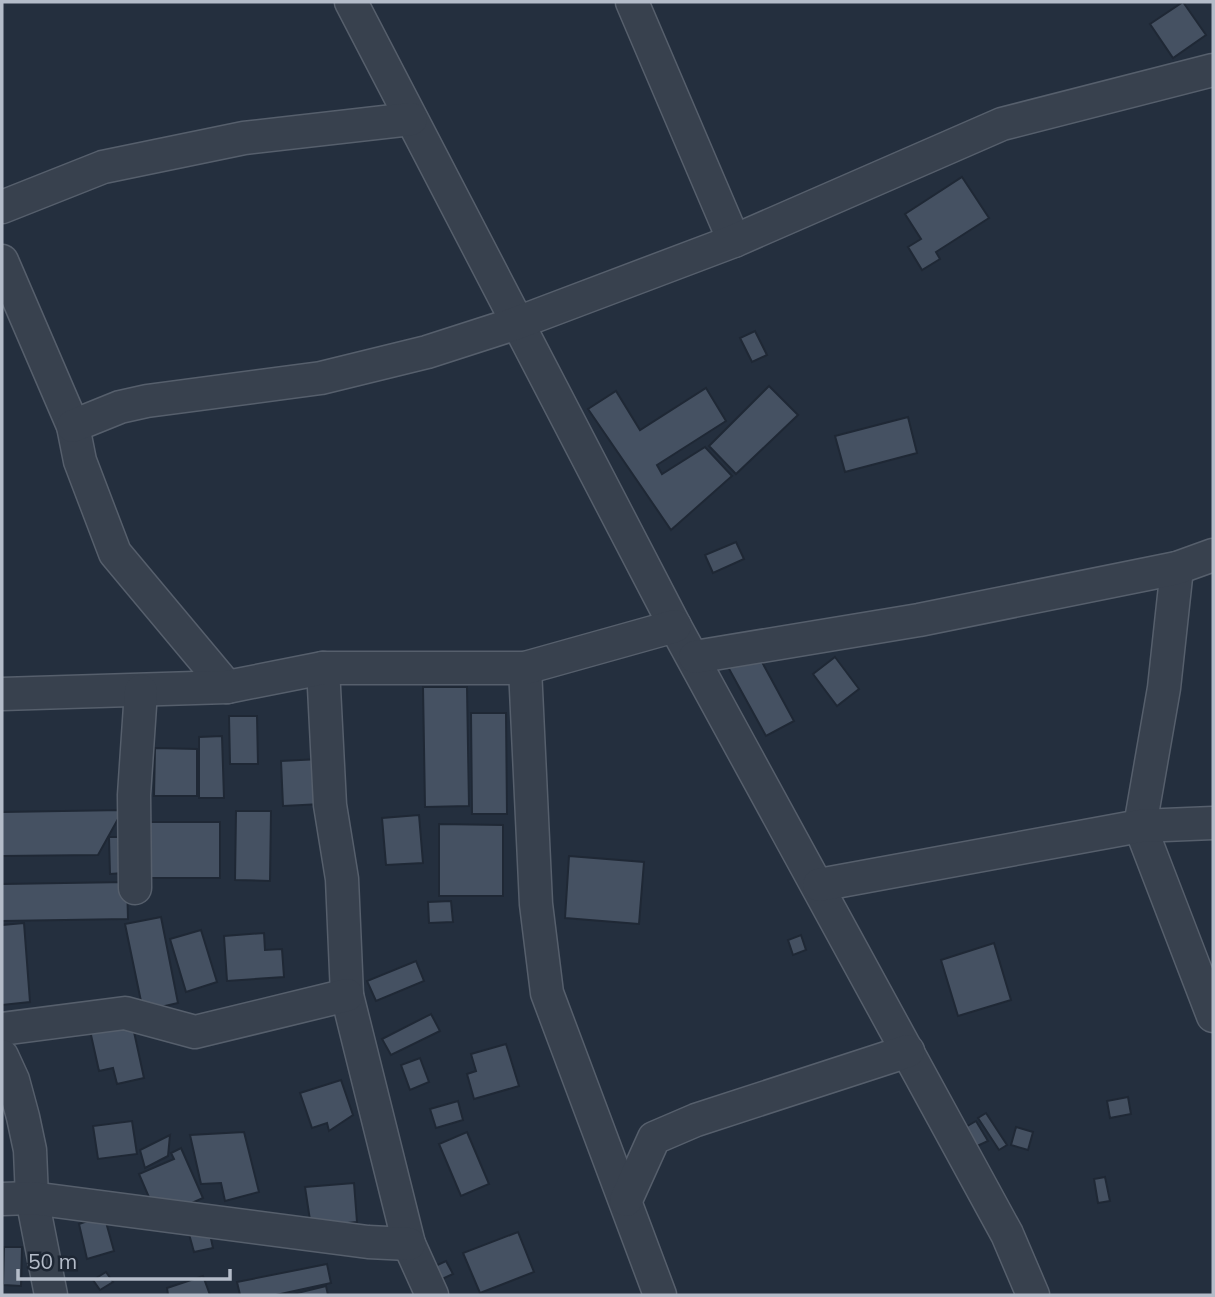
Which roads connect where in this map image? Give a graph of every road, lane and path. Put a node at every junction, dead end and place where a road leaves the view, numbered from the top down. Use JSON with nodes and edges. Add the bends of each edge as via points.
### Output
{"nodes":[{"id":1,"x":351,"y":2,"type":"edge"},
{"id":2,"x":632,"y":2,"type":"edge"},
{"id":3,"x":1213,"y":70,"type":"edge"},
{"id":4,"x":411,"y":119,"type":"junction"},
{"id":5,"x":2,"y":207,"type":"edge"},
{"id":6,"x":734,"y":241,"type":"junction"},
{"id":7,"x":2,"y":261,"type":"edge"},
{"id":8,"x":517,"y":323,"type":"junction"},
{"id":9,"x":73,"y":426,"type":"junction"},
{"id":10,"x":1213,"y":555,"type":"edge"},
{"id":11,"x":1177,"y":568,"type":"junction"},
{"id":12,"x":675,"y":625,"type":"junction"},
{"id":13,"x":695,"y":657,"type":"junction"},
{"id":14,"x":323,"y":668,"type":"junction"},
{"id":15,"x":525,"y":668,"type":"junction"},
{"id":16,"x":227,"y":687,"type":"junction"},
{"id":17,"x":141,"y":691,"type":"junction"},
{"id":18,"x":2,"y":694,"type":"edge"},
{"id":19,"x":1213,"y":823,"type":"edge"},
{"id":20,"x":1140,"y":825,"type":"junction"},
{"id":21,"x":819,"y":885,"type":"junction"},
{"id":22,"x":135,"y":888,"type":"dead end"},
{"id":23,"x":347,"y":995,"type":"junction"},
{"id":24,"x":1213,"y":1016,"type":"edge"},
{"id":25,"x":2,"y":1029,"type":"edge"},
{"id":26,"x":908,"y":1051,"type":"junction"},
{"id":27,"x":2,"y":1056,"type":"edge"},
{"id":28,"x":17,"y":1198,"type":"edge"},
{"id":29,"x":626,"y":1200,"type":"junction"},
{"id":30,"x":409,"y":1244,"type":"junction"},
{"id":31,"x":51,"y":1295,"type":"edge"},
{"id":32,"x":432,"y":1295,"type":"edge"},
{"id":33,"x":660,"y":1295,"type":"edge"},
{"id":34,"x":1032,"y":1295,"type":"edge"}],
"edges":[{"from":1,"to":4,"type":"street"},
{"from":2,"to":6,"type":"street"},
{"from":3,"to":6,"type":"street","via":[[1002,124]]},
{"from":4,"to":5,"type":"street","via":[[244,138],[103,167]]},
{"from":4,"to":8,"type":"street"},
{"from":6,"to":8,"type":"street"},
{"from":7,"to":9,"type":"street"},
{"from":8,"to":9,"type":"street","via":[[427,352],[321,378],[147,401]]},
{"from":8,"to":12,"type":"street"},
{"from":9,"to":16,"type":"street","via":[[80,461],[115,553]]},
{"from":10,"to":11,"type":"street"},
{"from":11,"to":13,"type":"street","via":[[919,620]]},
{"from":11,"to":20,"type":"street","via":[[1164,688]]},
{"from":12,"to":13,"type":"street"},
{"from":12,"to":15,"type":"street"},
{"from":13,"to":21,"type":"street"},
{"from":14,"to":15,"type":"street"},
{"from":14,"to":16,"type":"street"},
{"from":14,"to":23,"type":"street","via":[[330,805],[342,878]]},
{"from":15,"to":29,"type":"street","via":[[536,904],[547,993]]},
{"from":16,"to":17,"type":"street"},
{"from":17,"to":18,"type":"street"},
{"from":17,"to":22,"type":"street","via":[[134,794]]},
{"from":19,"to":20,"type":"street"},
{"from":20,"to":21,"type":"street"},
{"from":20,"to":24,"type":"street"},
{"from":21,"to":26,"type":"street"},
{"from":23,"to":25,"type":"street","via":[[195,1032],[125,1013]]},
{"from":23,"to":30,"type":"street"},
{"from":26,"to":29,"type":"street","via":[[696,1119],[654,1138]]},
{"from":26,"to":34,"type":"street","via":[[1007,1234]]},
{"from":27,"to":28,"type":"street","via":[[13,1080],[30,1150]]},
{"from":28,"to":30,"type":"street"},
{"from":28,"to":31,"type":"street"},
{"from":29,"to":33,"type":"street"},
{"from":30,"to":32,"type":"street"}]}
